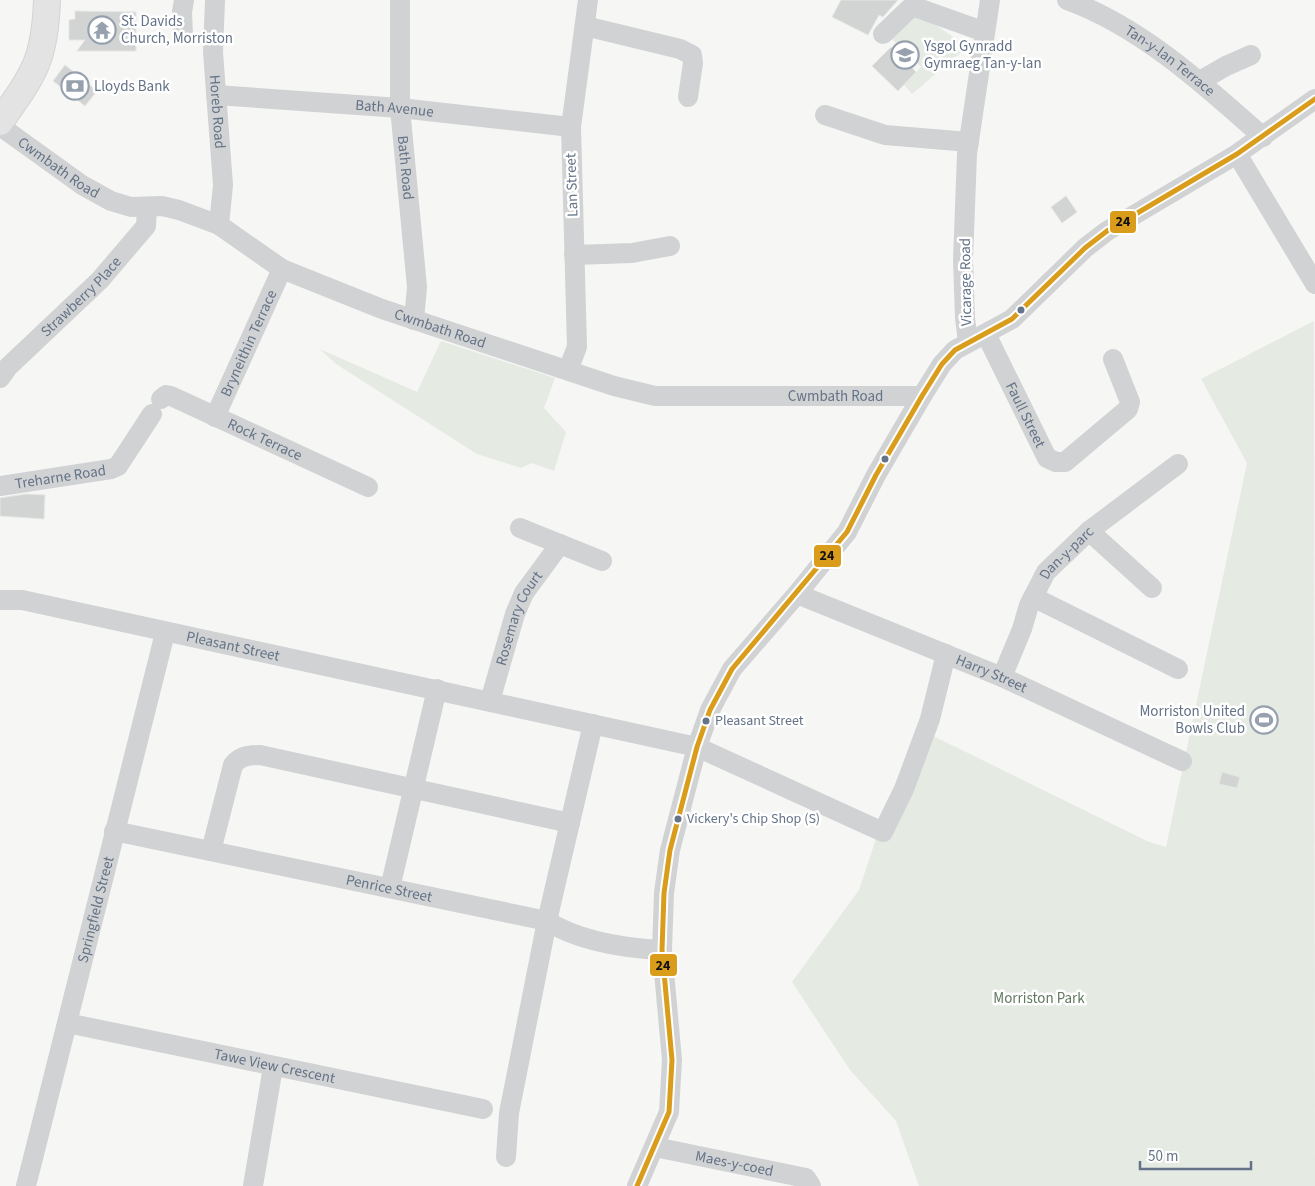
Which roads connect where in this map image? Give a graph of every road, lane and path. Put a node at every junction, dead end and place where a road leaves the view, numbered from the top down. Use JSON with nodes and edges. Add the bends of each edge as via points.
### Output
{"nodes":[{"id":1,"x":47,"y":0,"type":"edge"},
{"id":2,"x":184,"y":0,"type":"edge"},
{"id":3,"x":214,"y":0,"type":"edge"},
{"id":4,"x":400,"y":0,"type":"edge"},
{"id":5,"x":588,"y":0,"type":"edge"},
{"id":6,"x":990,"y":0,"type":"edge"},
{"id":7,"x":1067,"y":0,"type":"edge"},
{"id":8,"x":585,"y":26,"type":"junction"},
{"id":9,"x":985,"y":32,"type":"junction"},
{"id":10,"x":883,"y":34,"type":"dead end"},
{"id":11,"x":183,"y":35,"type":"dead end"},
{"id":12,"x":1251,"y":56,"type":"dead end"},
{"id":13,"x":1200,"y":81,"type":"junction"},
{"id":14,"x":216,"y":94,"type":"junction"},
{"id":15,"x":688,"y":97,"type":"dead end"},
{"id":16,"x":1315,"y":99,"type":"edge"},
{"id":17,"x":400,"y":108,"type":"junction"},
{"id":18,"x":825,"y":115,"type":"dead end"},
{"id":19,"x":0,"y":122,"type":"edge"},
{"id":20,"x":0,"y":126,"type":"edge"},
{"id":21,"x":571,"y":126,"type":"junction"},
{"id":22,"x":1263,"y":136,"type":"junction"},
{"id":23,"x":969,"y":142,"type":"junction"},
{"id":24,"x":1237,"y":154,"type":"junction"},
{"id":25,"x":147,"y":208,"type":"junction"},
{"id":26,"x":219,"y":225,"type":"junction"},
{"id":27,"x":670,"y":246,"type":"dead end"},
{"id":28,"x":574,"y":255,"type":"junction"},
{"id":29,"x":282,"y":269,"type":"junction"},
{"id":30,"x":1315,"y":284,"type":"edge"},
{"id":31,"x":414,"y":320,"type":"junction"},
{"id":32,"x":977,"y":338,"type":"junction"},
{"id":33,"x":1113,"y":359,"type":"dead end"},
{"id":34,"x":568,"y":370,"type":"junction"},
{"id":35,"x":0,"y":378,"type":"edge"},
{"id":36,"x":922,"y":396,"type":"junction"},
{"id":37,"x":157,"y":406,"type":"joint"},
{"id":38,"x":215,"y":417,"type":"junction"},
{"id":39,"x":1178,"y":464,"type":"dead end"},
{"id":40,"x":0,"y":486,"type":"edge"},
{"id":41,"x":368,"y":487,"type":"dead end"},
{"id":42,"x":520,"y":528,"type":"dead end"},
{"id":43,"x":1089,"y":531,"type":"junction"},
{"id":44,"x":560,"y":544,"type":"junction"},
{"id":45,"x":602,"y":562,"type":"dead end"},
{"id":46,"x":1152,"y":588,"type":"dead end"},
{"id":47,"x":797,"y":594,"type":"junction"},
{"id":48,"x":1033,"y":597,"type":"junction"},
{"id":49,"x":0,"y":600,"type":"edge"},
{"id":50,"x":165,"y":632,"type":"junction"},
{"id":51,"x":946,"y":654,"type":"junction"},
{"id":52,"x":1178,"y":669,"type":"dead end"},
{"id":53,"x":1002,"y":677,"type":"junction"},
{"id":54,"x":437,"y":689,"type":"junction"},
{"id":55,"x":490,"y":700,"type":"junction"},
{"id":56,"x":594,"y":724,"type":"junction"},
{"id":57,"x":697,"y":747,"type":"junction"},
{"id":58,"x":1182,"y":761,"type":"dead end"},
{"id":59,"x":414,"y":790,"type":"junction"},
{"id":60,"x":570,"y":824,"type":"junction"},
{"id":61,"x":114,"y":831,"type":"junction"},
{"id":62,"x":211,"y":850,"type":"junction"},
{"id":63,"x":390,"y":888,"type":"junction"},
{"id":64,"x":547,"y":921,"type":"junction"},
{"id":65,"x":662,"y":950,"type":"junction"},
{"id":66,"x":67,"y":1023,"type":"junction"},
{"id":67,"x":273,"y":1067,"type":"junction"},
{"id":68,"x":483,"y":1109,"type":"dead end"},
{"id":69,"x":655,"y":1148,"type":"junction"},
{"id":70,"x":506,"y":1157,"type":"dead end"},
{"id":71,"x":26,"y":1186,"type":"edge"},
{"id":72,"x":254,"y":1186,"type":"edge"},
{"id":73,"x":636,"y":1186,"type":"edge"},
{"id":74,"x":811,"y":1186,"type":"edge"}],
"edges":[{"from":1,"to":19,"type":"main road","via":[[46,25],[36,68]]},
{"from":2,"to":11,"type":"street"},
{"from":3,"to":14,"type":"street","name":"Horeb Road"},
{"from":4,"to":17,"type":"street","name":"Bath Road"},
{"from":5,"to":8,"type":"street","name":"Lan Street"},
{"from":6,"to":9,"type":"street","name":"Vicarage Road"},
{"from":7,"to":13,"type":"street","name":"Tan-y-lan Terrace","via":[[1084,6],[1134,35]]},
{"from":8,"to":15,"type":"street","via":[[680,49],[692,56]]},
{"from":8,"to":21,"type":"street","name":"Lan Street"},
{"from":9,"to":10,"type":"street","via":[[915,7],[909,8]]},
{"from":9,"to":23,"type":"street","name":"Vicarage Road"},
{"from":12,"to":13,"type":"street"},
{"from":13,"to":22,"type":"street","name":"Tan-y-lan Terrace"},
{"from":14,"to":17,"type":"street","name":"Bath Avenue"},
{"from":14,"to":26,"type":"street","name":"Horeb Road","via":[[223,185]]},
{"from":16,"to":22,"type":"street"},
{"from":17,"to":21,"type":"street","name":"Bath Avenue"},
{"from":17,"to":31,"type":"street","name":"Bath Road","via":[[417,288]]},
{"from":18,"to":23,"type":"street","via":[[885,135]]},
{"from":20,"to":25,"type":"street","name":"Cwmbath Road","via":[[82,185],[111,201]]},
{"from":21,"to":28,"type":"street","name":"Lan Street"},
{"from":22,"to":24,"type":"street"},
{"from":23,"to":32,"type":"street","name":"Vicarage Road","via":[[964,318]]},
{"from":24,"to":30,"type":"street"},
{"from":24,"to":32,"type":"street","via":[[1107,231],[1012,319]]},
{"from":25,"to":26,"type":"street","name":"Cwmbath Road","via":[[162,206]]},
{"from":25,"to":35,"type":"street","name":"Strawberry Place","via":[[146,226],[100,280]]},
{"from":26,"to":29,"type":"street","name":"Cwmbath Road"},
{"from":27,"to":28,"type":"street","via":[[632,253]]},
{"from":28,"to":34,"type":"street","name":"Lan Street","via":[[577,347]]},
{"from":29,"to":31,"type":"street","name":"Cwmbath Road"},
{"from":29,"to":38,"type":"street","name":"Bryneithin Terrace"},
{"from":31,"to":34,"type":"street","name":"Cwmbath Road"},
{"from":32,"to":33,"type":"street","name":"Faull Street","via":[[1047,458],[1056,462],[1065,462],[1128,409],[1130,402]]},
{"from":32,"to":36,"type":"street","name":"Vicarage Road","via":[[955,350]]},
{"from":34,"to":36,"type":"street","name":"Cwmbath Road","via":[[655,396]]},
{"from":36,"to":47,"type":"street","name":"Vicarage Road","via":[[847,532]]},
{"from":37,"to":38,"type":"street","name":"Rock Terrace","via":[[166,395]]},
{"from":37,"to":40,"type":"street","name":"Treharne Road","via":[[118,466]]},
{"from":38,"to":41,"type":"street","name":"Rock Terrace"},
{"from":39,"to":43,"type":"street","name":"Dan-y-parc"},
{"from":42,"to":44,"type":"street"},
{"from":43,"to":46,"type":"street"},
{"from":43,"to":48,"type":"street","name":"Dan-y-parc","via":[[1046,572]]},
{"from":44,"to":45,"type":"street"},
{"from":44,"to":55,"type":"street","name":"Rosemary Court","via":[[524,593]]},
{"from":47,"to":51,"type":"street","name":"Harry Street"},
{"from":47,"to":57,"type":"street","name":"Vicarage Road","via":[[732,669],[710,710]]},
{"from":48,"to":52,"type":"street"},
{"from":48,"to":53,"type":"street","name":"Dan-y-parc"},
{"from":49,"to":50,"type":"street","name":"Pleasant Street","via":[[22,600]]},
{"from":50,"to":54,"type":"street","name":"Pleasant Street"},
{"from":50,"to":61,"type":"street","name":"Springfield Street"},
{"from":51,"to":53,"type":"street","name":"Harry Street"},
{"from":51,"to":57,"type":"street","via":[[930,719],[904,789],[883,832]]},
{"from":53,"to":58,"type":"street","name":"Harry Street"},
{"from":54,"to":55,"type":"street","name":"Pleasant Street"},
{"from":54,"to":59,"type":"street"},
{"from":55,"to":56,"type":"street"},
{"from":56,"to":57,"type":"street"},
{"from":56,"to":60,"type":"street"},
{"from":57,"to":65,"type":"street","name":"Vicarage Road","via":[[670,850],[664,893]]},
{"from":59,"to":60,"type":"street"},
{"from":59,"to":62,"type":"street","via":[[260,755],[238,758],[229,775]]},
{"from":59,"to":63,"type":"street"},
{"from":60,"to":64,"type":"street"},
{"from":61,"to":62,"type":"street","name":"Penrice Street"},
{"from":61,"to":66,"type":"street","name":"Springfield Street"},
{"from":62,"to":63,"type":"street","name":"Penrice Street"},
{"from":63,"to":64,"type":"street","name":"Penrice Street"},
{"from":64,"to":65,"type":"street","name":"Penrice Street","via":[[564,932],[630,949]]},
{"from":64,"to":70,"type":"street","via":[[509,1113]]},
{"from":65,"to":69,"type":"street","name":"Vicarage Road","via":[[672,1060],[669,1112]]},
{"from":66,"to":67,"type":"street","name":"Tawe View Crescent"},
{"from":66,"to":71,"type":"street","name":"Springfield Street"},
{"from":67,"to":68,"type":"street","name":"Tawe View Crescent"},
{"from":67,"to":72,"type":"street"},
{"from":69,"to":73,"type":"street","name":"Vicarage Road"},
{"from":69,"to":74,"type":"street","name":"Maes-y-coed","via":[[806,1178]]}]}
